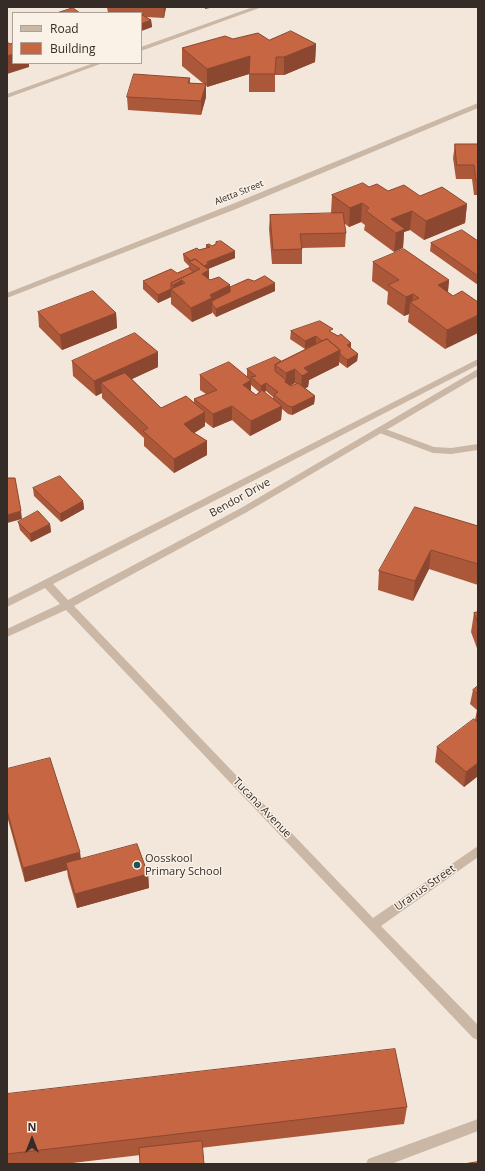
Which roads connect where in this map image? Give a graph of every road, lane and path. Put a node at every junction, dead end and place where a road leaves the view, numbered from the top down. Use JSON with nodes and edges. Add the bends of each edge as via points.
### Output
{"nodes":[{"id":1,"x":259,"y":7,"type":"edge"},
{"id":2,"x":142,"y":49,"type":"edge"},
{"id":3,"x":97,"y":64,"type":"edge"},
{"id":4,"x":7,"y":96,"type":"edge"},
{"id":5,"x":478,"y":105,"type":"edge"},
{"id":6,"x":9,"y":293,"type":"edge"},
{"id":7,"x":478,"y":362,"type":"edge"},
{"id":8,"x":478,"y":372,"type":"edge"},
{"id":9,"x":380,"y":430,"type":"junction"},
{"id":10,"x":478,"y":447,"type":"edge"},
{"id":11,"x":46,"y":582,"type":"junction"},
{"id":12,"x":7,"y":603,"type":"edge"},
{"id":13,"x":67,"y":605,"type":"junction"},
{"id":14,"x":7,"y":633,"type":"edge"},
{"id":15,"x":478,"y":851,"type":"edge"},
{"id":16,"x":372,"y":925,"type":"junction"},
{"id":17,"x":478,"y":1034,"type":"edge"},
{"id":18,"x":478,"y":1125,"type":"edge"},
{"id":19,"x":373,"y":1164,"type":"edge"}],
"edges":[{"from":1,"to":2,"type":"street"},
{"from":3,"to":4,"type":"street"},
{"from":5,"to":6,"type":"street","name":"Aletta Street","via":[[233,207]]},
{"from":7,"to":11,"type":"street","name":"Bendor Drive"},
{"from":8,"to":9,"type":"street","name":"Bendor Drive"},
{"from":9,"to":10,"type":"street","via":[[433,450],[451,451]]},
{"from":9,"to":13,"type":"street","name":"Bendor Drive","via":[[244,510]]},
{"from":11,"to":12,"type":"street","name":"Bendor Drive"},
{"from":11,"to":13,"type":"street","name":"Tucana Avenue"},
{"from":13,"to":14,"type":"street","name":"Bendor Drive"},
{"from":13,"to":16,"type":"street","name":"Tucana Avenue"},
{"from":15,"to":16,"type":"street","name":"Uranus Street"},
{"from":16,"to":17,"type":"street","name":"Tucana Avenue"},
{"from":18,"to":19,"type":"street"}]}
